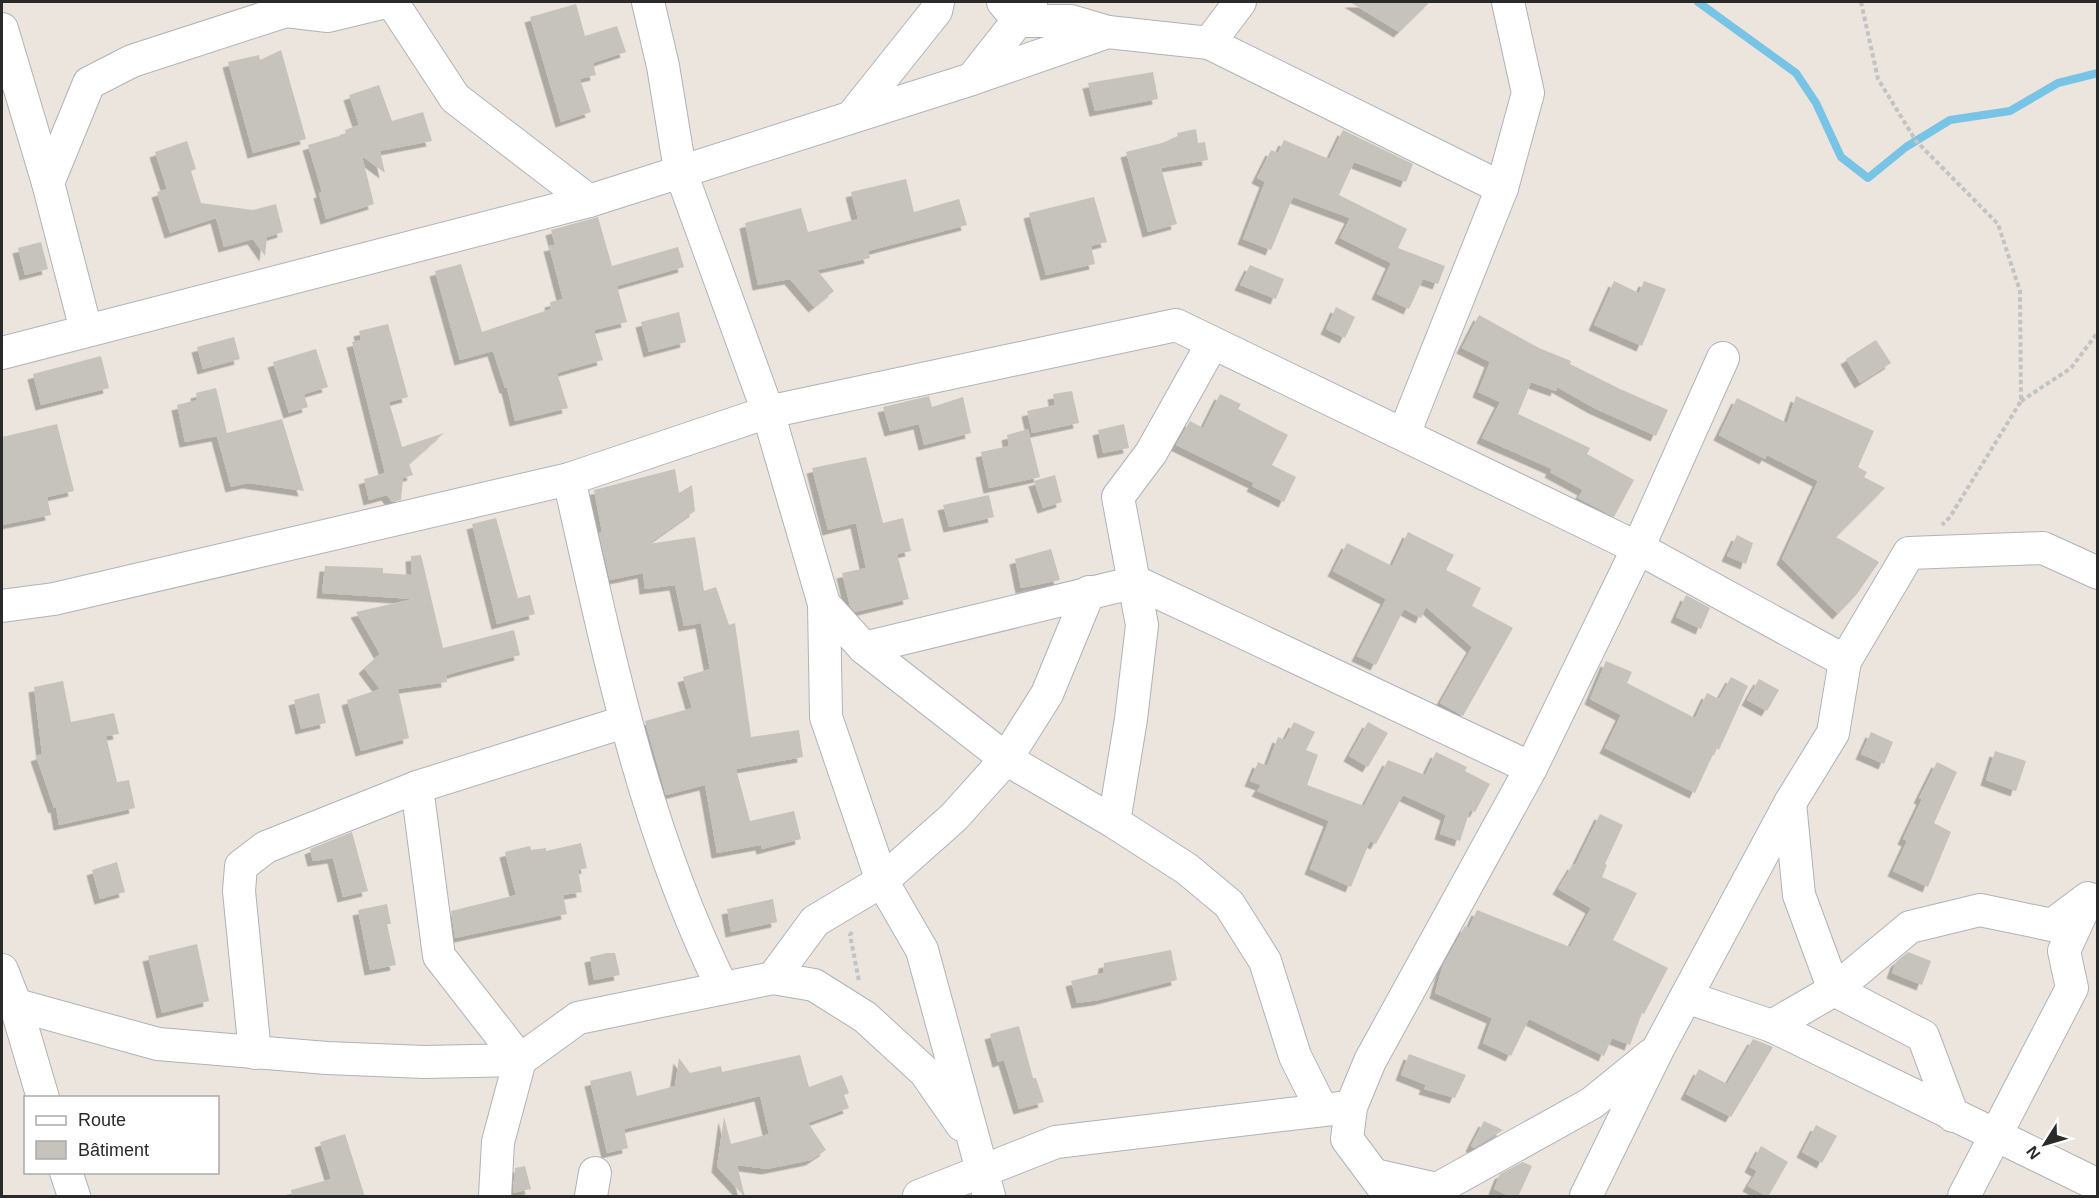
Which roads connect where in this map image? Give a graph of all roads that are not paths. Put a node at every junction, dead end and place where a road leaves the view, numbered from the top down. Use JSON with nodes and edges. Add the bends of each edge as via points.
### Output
{"nodes":[{"id":1,"x":386,"y":2,"type":"edge"},
{"id":2,"x":392,"y":2,"type":"edge"},
{"id":3,"x":648,"y":2,"type":"edge"},
{"id":4,"x":938,"y":2,"type":"edge"},
{"id":5,"x":1240,"y":2,"type":"edge"},
{"id":6,"x":1508,"y":2,"type":"edge"},
{"id":7,"x":1018,"y":8,"type":"edge"},
{"id":8,"x":2,"y":31,"type":"edge"},
{"id":9,"x":1108,"y":32,"type":"junction"},
{"id":10,"x":1209,"y":43,"type":"junction"},
{"id":11,"x":972,"y":79,"type":"junction"},
{"id":12,"x":853,"y":115,"type":"junction"},
{"id":13,"x":680,"y":170,"type":"junction"},
{"id":14,"x":48,"y":183,"type":"junction"},
{"id":15,"x":1502,"y":188,"type":"junction"},
{"id":16,"x":589,"y":201,"type":"junction"},
{"id":17,"x":86,"y":330,"type":"junction"},
{"id":18,"x":1212,"y":344,"type":"junction"},
{"id":19,"x":2,"y":353,"type":"edge"},
{"id":20,"x":1723,"y":358,"type":"dead end"},
{"id":21,"x":768,"y":412,"type":"junction"},
{"id":22,"x":1404,"y":434,"type":"junction"},
{"id":23,"x":568,"y":479,"type":"junction"},
{"id":24,"x":1638,"y":548,"type":"junction"},
{"id":25,"x":2097,"y":573,"type":"edge"},
{"id":26,"x":1136,"y":582,"type":"junction"},
{"id":27,"x":1089,"y":592,"type":"junction"},
{"id":28,"x":824,"y":604,"type":"junction"},
{"id":29,"x":2,"y":606,"type":"edge"},
{"id":30,"x":864,"y":648,"type":"junction"},
{"id":31,"x":1845,"y":661,"type":"junction"},
{"id":32,"x":624,"y":722,"type":"junction"},
{"id":33,"x":1006,"y":759,"type":"junction"},
{"id":34,"x":1531,"y":768,"type":"junction"},
{"id":35,"x":417,"y":787,"type":"junction"},
{"id":36,"x":1790,"y":803,"type":"junction"},
{"id":37,"x":1114,"y":822,"type":"junction"},
{"id":38,"x":882,"y":881,"type":"junction"},
{"id":39,"x":2093,"y":890,"type":"edge"},
{"id":40,"x":2,"y":970,"type":"edge"},
{"id":41,"x":773,"y":978,"type":"junction"},
{"id":42,"x":722,"y":987,"type":"junction"},
{"id":43,"x":1834,"y":990,"type":"junction"},
{"id":44,"x":1686,"y":997,"type":"junction"},
{"id":45,"x":8,"y":1002,"type":"edge"},
{"id":46,"x":1772,"y":1026,"type":"junction"},
{"id":47,"x":1658,"y":1049,"type":"junction"},
{"id":48,"x":255,"y":1053,"type":"junction"},
{"id":49,"x":520,"y":1060,"type":"junction"},
{"id":50,"x":42,"y":1096,"type":"edge"},
{"id":51,"x":1336,"y":1108,"type":"junction"},
{"id":52,"x":1953,"y":1116,"type":"junction"},
{"id":53,"x":1997,"y":1136,"type":"junction"},
{"id":54,"x":983,"y":1172,"type":"edge"},
{"id":55,"x":66,"y":1174,"type":"edge"},
{"id":56,"x":1373,"y":1174,"type":"junction"},
{"id":57,"x":2097,"y":1185,"type":"edge"},
{"id":58,"x":1595,"y":1195,"type":"edge"},
{"id":59,"x":74,"y":1197,"type":"edge"},
{"id":60,"x":495,"y":1197,"type":"edge"},
{"id":61,"x":919,"y":1197,"type":"edge"},
{"id":62,"x":1398,"y":1197,"type":"edge"},
{"id":63,"x":1964,"y":1197,"type":"edge"}],
"edges":[{"from":1,"to":14,"type":"street","via":[[328,16],[286,10],[132,61],[89,83]]},
{"from":2,"to":16,"type":"street","via":[[455,98]]},
{"from":3,"to":13,"type":"street"},
{"from":4,"to":12,"type":"street","via":[[936,10]]},
{"from":5,"to":10,"type":"street"},
{"from":6,"to":15,"type":"street","via":[[1528,93]]},
{"from":7,"to":9,"type":"street"},
{"from":7,"to":11,"type":"street"},
{"from":8,"to":14,"type":"street"},
{"from":9,"to":10,"type":"street"},
{"from":9,"to":11,"type":"street"},
{"from":10,"to":15,"type":"street"},
{"from":11,"to":12,"type":"street"},
{"from":12,"to":13,"type":"street"},
{"from":13,"to":16,"type":"street"},
{"from":13,"to":21,"type":"street"},
{"from":14,"to":17,"type":"street"},
{"from":15,"to":22,"type":"street"},
{"from":16,"to":17,"type":"street"},
{"from":17,"to":19,"type":"street"},
{"from":18,"to":21,"type":"street","via":[[1176,325]]},
{"from":18,"to":22,"type":"street"},
{"from":18,"to":26,"type":"street","via":[[1151,453],[1118,497]]},
{"from":20,"to":24,"type":"street"},
{"from":21,"to":23,"type":"street"},
{"from":21,"to":28,"type":"street"},
{"from":22,"to":24,"type":"street"},
{"from":23,"to":29,"type":"street","via":[[54,600]]},
{"from":23,"to":32,"type":"street"},
{"from":24,"to":31,"type":"street"},
{"from":24,"to":34,"type":"street"},
{"from":25,"to":31,"type":"street","via":[[2043,548],[1910,553]]},
{"from":26,"to":27,"type":"street"},
{"from":26,"to":34,"type":"street"},
{"from":26,"to":37,"type":"street","via":[[1142,625]]},
{"from":27,"to":30,"type":"street"},
{"from":27,"to":33,"type":"street","via":[[1047,694]]},
{"from":28,"to":30,"type":"street"},
{"from":28,"to":38,"type":"street","via":[[826,717]]},
{"from":30,"to":33,"type":"street"},
{"from":31,"to":36,"type":"street","via":[[1833,733]]},
{"from":32,"to":35,"type":"street"},
{"from":32,"to":42,"type":"street","via":[[697,936]]},
{"from":33,"to":37,"type":"street"},
{"from":33,"to":38,"type":"street","via":[[954,816]]},
{"from":34,"to":51,"type":"street","via":[[1370,1061]]},
{"from":35,"to":48,"type":"street","via":[[266,848],[241,866],[238,891]]},
{"from":35,"to":49,"type":"street","via":[[439,956]]},
{"from":36,"to":43,"type":"street","via":[[1799,895]]},
{"from":36,"to":44,"type":"street"},
{"from":37,"to":51,"type":"street","via":[[1187,869],[1229,904],[1265,961],[1295,1056]]},
{"from":38,"to":41,"type":"street","via":[[815,921]]},
{"from":38,"to":54,"type":"street","via":[[922,950]]},
{"from":39,"to":43,"type":"street","via":[[2052,925],[1980,910],[1911,927]]},
{"from":39,"to":53,"type":"street","via":[[2064,951],[2072,988]]},
{"from":40,"to":45,"type":"street"},
{"from":41,"to":42,"type":"street"},
{"from":41,"to":54,"type":"street","via":[[814,985],[866,1017],[926,1072]]},
{"from":42,"to":49,"type":"street","via":[[578,1018]]},
{"from":43,"to":46,"type":"street"},
{"from":43,"to":52,"type":"street","via":[[1923,1035]]},
{"from":44,"to":46,"type":"street"},
{"from":44,"to":47,"type":"street"},
{"from":45,"to":48,"type":"street","via":[[158,1044]]},
{"from":45,"to":50,"type":"street"},
{"from":46,"to":52,"type":"street"},
{"from":47,"to":56,"type":"street","via":[[1592,1103],[1437,1189]]},
{"from":47,"to":58,"type":"street"},
{"from":48,"to":49,"type":"street","via":[[424,1062]]},
{"from":49,"to":60,"type":"street","via":[[498,1142]]},
{"from":51,"to":54,"type":"street","via":[[1056,1142]]},
{"from":51,"to":56,"type":"street","via":[[1347,1140]]},
{"from":52,"to":53,"type":"street"},
{"from":53,"to":57,"type":"street"},
{"from":53,"to":63,"type":"street"},
{"from":54,"to":61,"type":"street"},
{"from":55,"to":59,"type":"street"},
{"from":56,"to":62,"type":"street"}]}
